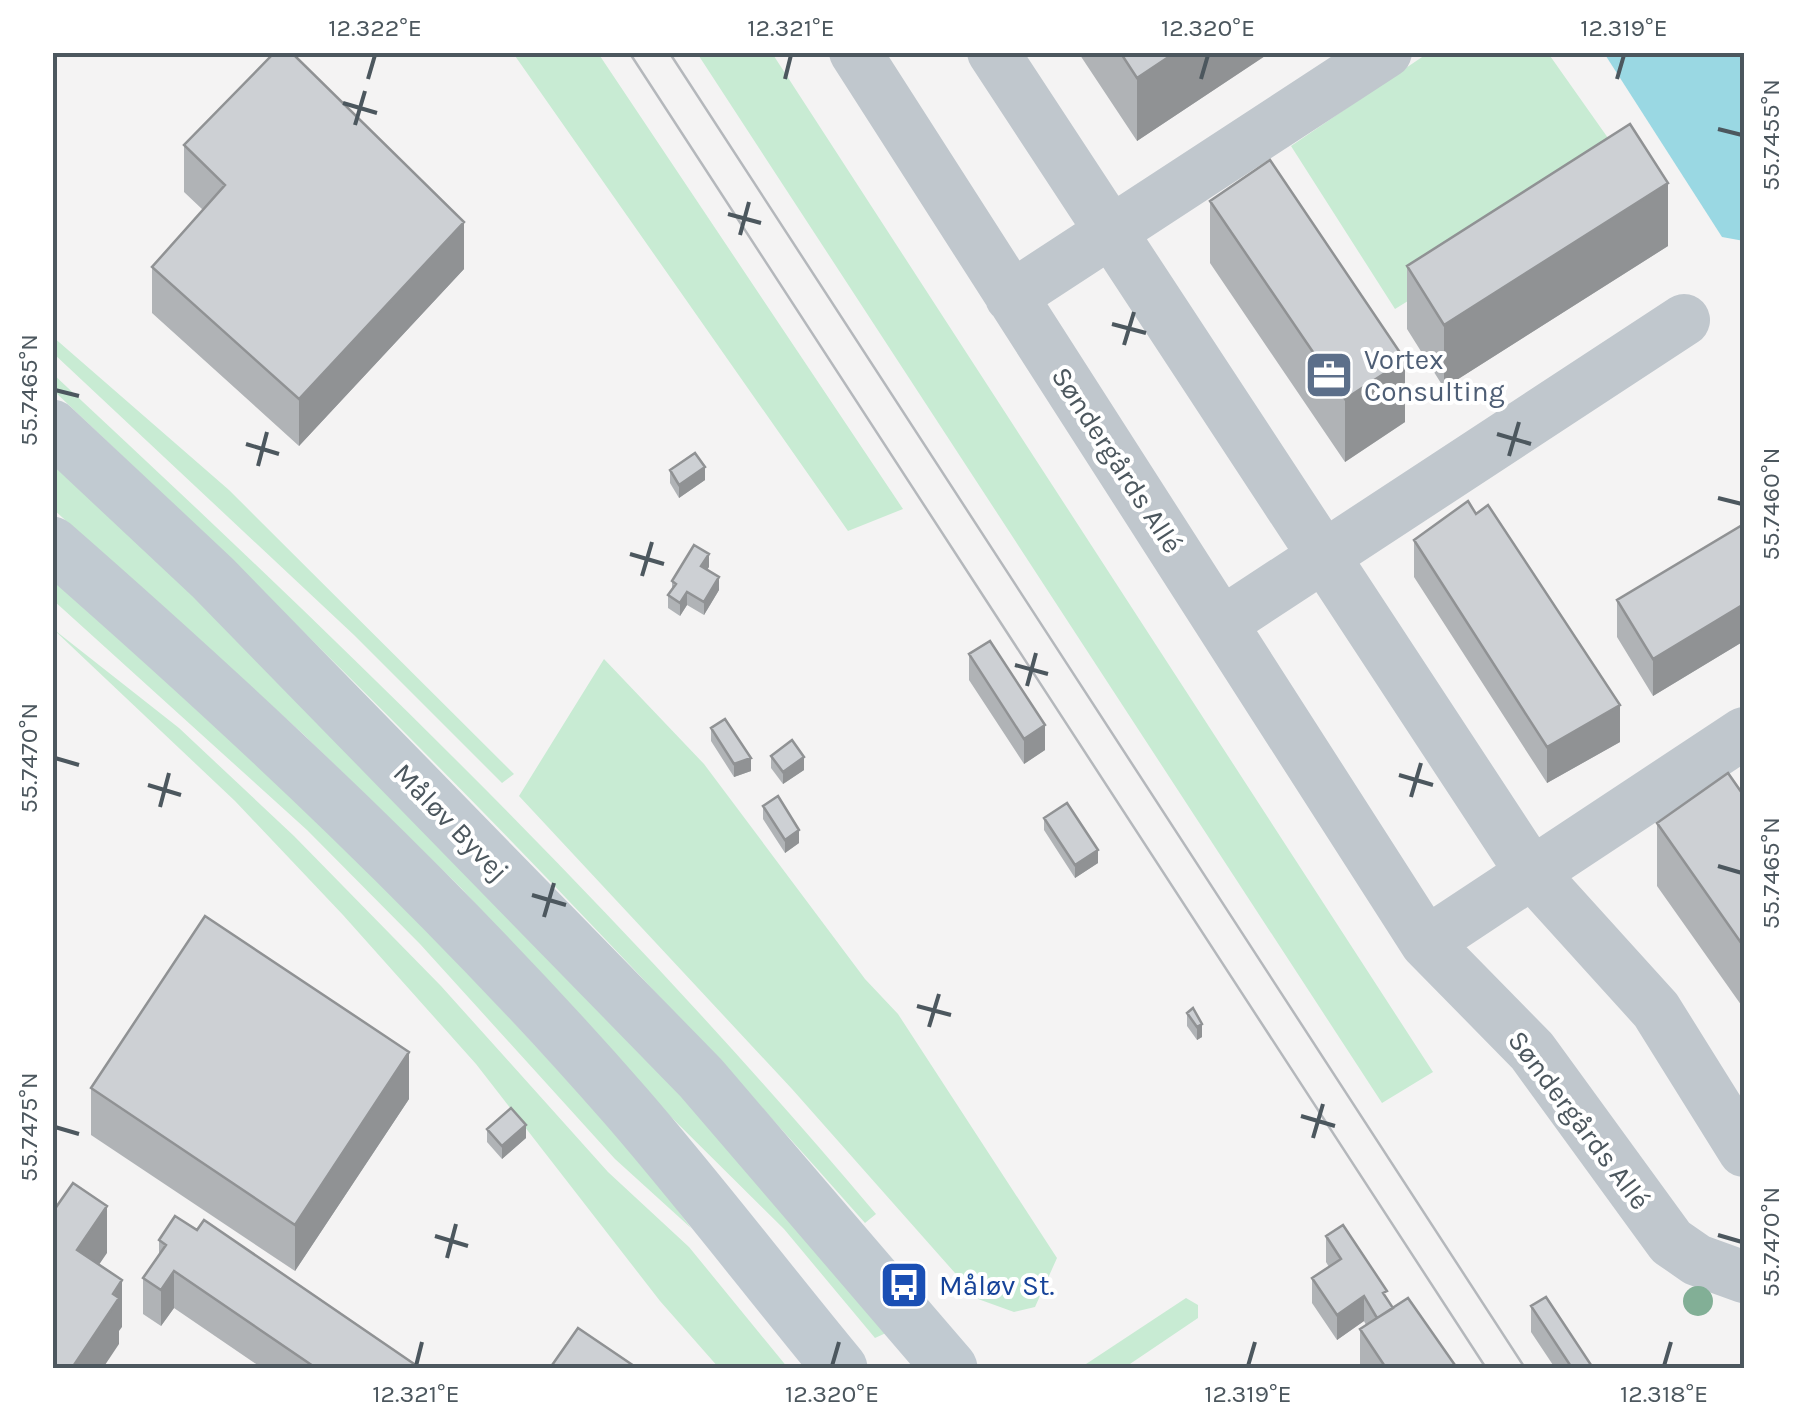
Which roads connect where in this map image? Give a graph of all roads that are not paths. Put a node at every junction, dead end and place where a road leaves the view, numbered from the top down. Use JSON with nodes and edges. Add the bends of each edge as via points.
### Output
{"nodes":[{"id":1,"x":854,"y":52,"type":"edge"},
{"id":2,"x":993,"y":52,"type":"edge"},
{"id":3,"x":1386,"y":52,"type":"edge"},
{"id":4,"x":1111,"y":232,"type":"junction"},
{"id":5,"x":1011,"y":297,"type":"junction"},
{"id":6,"x":1684,"y":320,"type":"dead end"},
{"id":7,"x":52,"y":427,"type":"edge"},
{"id":8,"x":52,"y":544,"type":"edge"},
{"id":9,"x":1323,"y":556,"type":"junction"},
{"id":10,"x":1222,"y":623,"type":"junction"},
{"id":11,"x":1744,"y":732,"type":"edge"},
{"id":12,"x":1531,"y":872,"type":"junction"},
{"id":13,"x":1426,"y":943,"type":"junction"},
{"id":14,"x":1744,"y":1151,"type":"edge"},
{"id":15,"x":1744,"y":1277,"type":"edge"},
{"id":16,"x":840,"y":1368,"type":"edge"},
{"id":17,"x":950,"y":1368,"type":"edge"}],
"edges":[{"from":1,"to":5,"type":"street","name":"Søndergårds Allé"},
{"from":2,"to":4,"type":"street"},
{"from":3,"to":4,"type":"street"},
{"from":4,"to":5,"type":"street"},
{"from":4,"to":9,"type":"street"},
{"from":5,"to":10,"type":"street","name":"Søndergårds Allé"},
{"from":6,"to":9,"type":"street"},
{"from":7,"to":17,"type":"main road","name":"Måløv Byvej","via":[[213,578],[701,1078]]},
{"from":8,"to":16,"type":"main road","via":[[216,686],[433,899],[624,1105]]},
{"from":9,"to":10,"type":"street"},
{"from":9,"to":12,"type":"street"},
{"from":10,"to":13,"type":"street","name":"Søndergårds Allé"},
{"from":11,"to":12,"type":"street"},
{"from":12,"to":13,"type":"street"},
{"from":12,"to":14,"type":"street","via":[[1656,1010]]},
{"from":13,"to":15,"type":"street","name":"Søndergårds Allé","via":[[1532,1051],[1670,1242]]}]}
